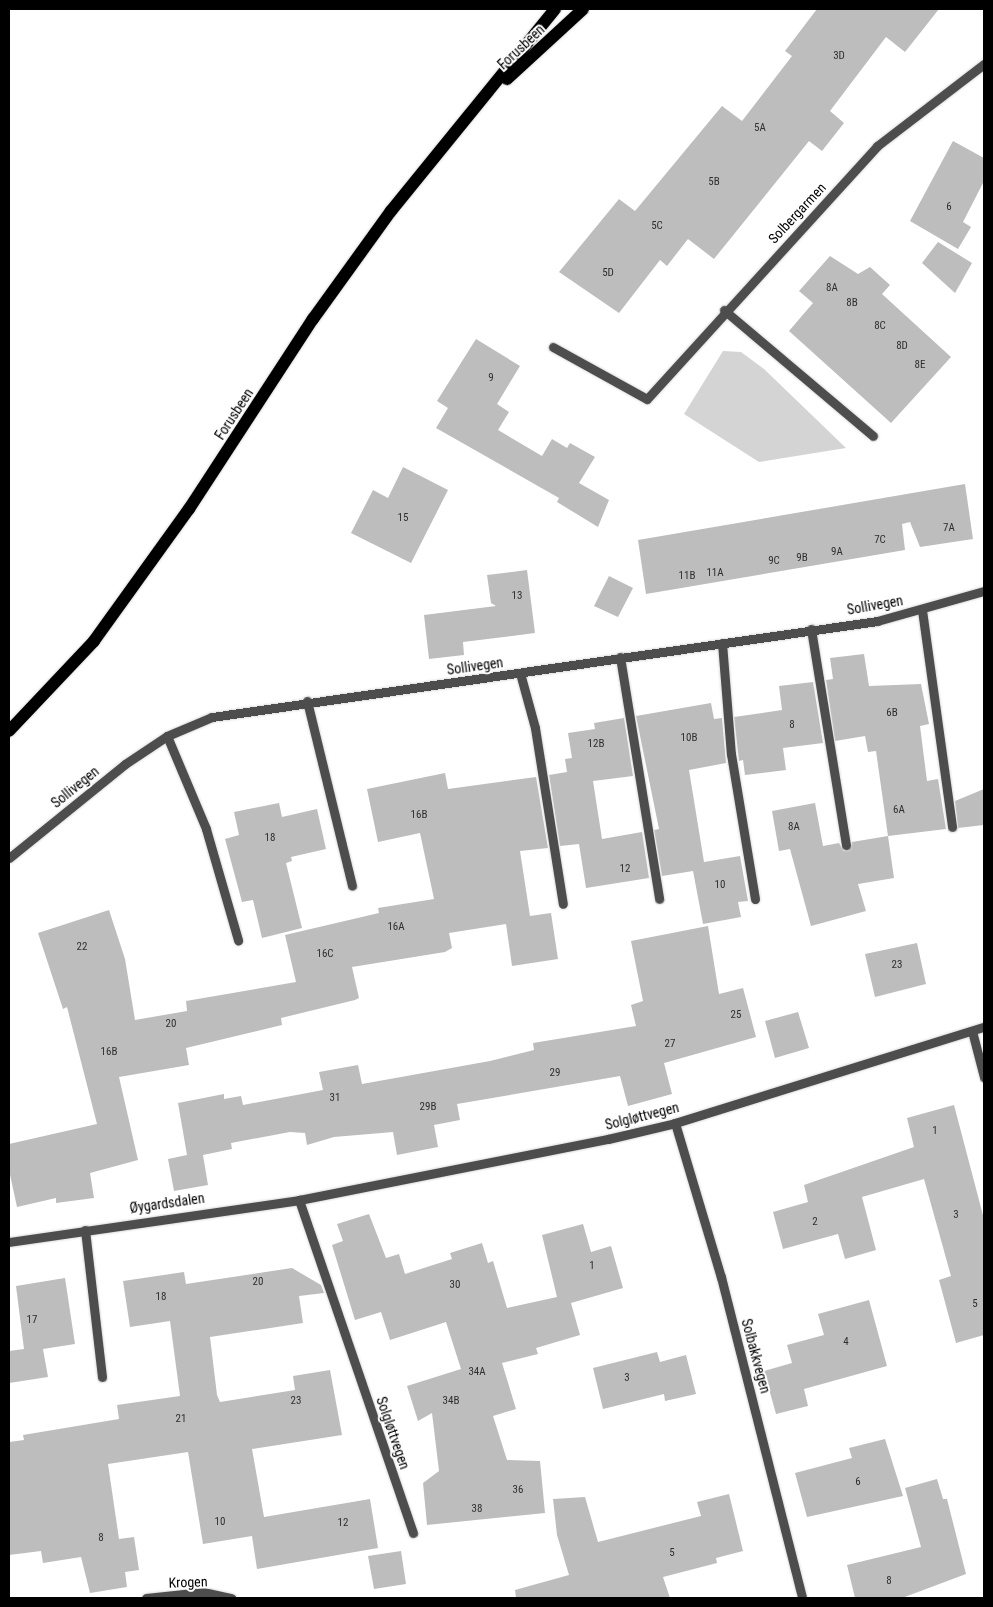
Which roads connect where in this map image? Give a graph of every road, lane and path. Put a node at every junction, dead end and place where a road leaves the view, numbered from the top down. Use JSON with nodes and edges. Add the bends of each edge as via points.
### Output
{"nodes":[{"id":1,"x":555,"y":9,"type":"edge"},
{"id":2,"x":584,"y":9,"type":"edge"},
{"id":3,"x":984,"y":64,"type":"edge"},
{"id":4,"x":478,"y":107,"type":"junction"},
{"id":5,"x":724,"y":310,"type":"junction"},
{"id":6,"x":553,"y":347,"type":"dead end"},
{"id":7,"x":872,"y":436,"type":"dead end"},
{"id":8,"x":984,"y":591,"type":"edge"},
{"id":9,"x":922,"y":610,"type":"junction"},
{"id":10,"x":811,"y":629,"type":"junction"},
{"id":11,"x":722,"y":643,"type":"junction"},
{"id":12,"x":620,"y":656,"type":"junction"},
{"id":13,"x":520,"y":673,"type":"junction"},
{"id":14,"x":307,"y":701,"type":"junction"},
{"id":15,"x":9,"y":732,"type":"edge"},
{"id":16,"x":167,"y":736,"type":"junction"},
{"id":17,"x":952,"y":827,"type":"dead end"},
{"id":18,"x":846,"y":845,"type":"dead end"},
{"id":19,"x":9,"y":858,"type":"edge"},
{"id":20,"x":352,"y":886,"type":"dead end"},
{"id":21,"x":659,"y":899,"type":"dead end"},
{"id":22,"x":755,"y":899,"type":"dead end"},
{"id":23,"x":563,"y":904,"type":"dead end"},
{"id":24,"x":238,"y":940,"type":"dead end"},
{"id":25,"x":984,"y":1027,"type":"edge"},
{"id":26,"x":972,"y":1031,"type":"junction"},
{"id":27,"x":984,"y":1077,"type":"edge"},
{"id":28,"x":675,"y":1123,"type":"junction"},
{"id":29,"x":299,"y":1200,"type":"junction"},
{"id":30,"x":254,"y":1205,"type":"joint"},
{"id":31,"x":85,"y":1230,"type":"junction"},
{"id":32,"x":9,"y":1242,"type":"edge"},
{"id":33,"x":102,"y":1377,"type":"dead end"},
{"id":34,"x":413,"y":1533,"type":"dead end"},
{"id":35,"x":146,"y":1598,"type":"edge"},
{"id":36,"x":231,"y":1598,"type":"edge"},
{"id":37,"x":802,"y":1598,"type":"edge"}],
"edges":[{"from":1,"to":4,"type":"main road","name":"Forusbeen"},
{"from":2,"to":4,"type":"main road","name":"Forusbeen"},
{"from":3,"to":5,"type":"street","name":"Solbergarmen","via":[[877,146]]},
{"from":4,"to":15,"type":"main road","name":"Forusbeen","via":[[391,211],[319,311],[140,581],[94,641]]},
{"from":5,"to":6,"type":"street","name":"Solbergarmen","via":[[647,399]]},
{"from":5,"to":7,"type":"street"},
{"from":8,"to":9,"type":"street","name":"Sollivegen"},
{"from":9,"to":10,"type":"street","name":"Sollivegen"},
{"from":9,"to":17,"type":"street"},
{"from":10,"to":11,"type":"street","name":"Sollivegen"},
{"from":10,"to":18,"type":"street"},
{"from":11,"to":12,"type":"street","name":"Sollivegen"},
{"from":11,"to":22,"type":"street","via":[[731,754]]},
{"from":12,"to":13,"type":"street","name":"Sollivegen"},
{"from":12,"to":21,"type":"street"},
{"from":13,"to":14,"type":"street","name":"Sollivegen"},
{"from":13,"to":23,"type":"street","via":[[535,728]]},
{"from":14,"to":16,"type":"street","name":"Sollivegen","via":[[212,717]]},
{"from":14,"to":20,"type":"street"},
{"from":16,"to":19,"type":"street","name":"Sollivegen"},
{"from":16,"to":24,"type":"street","via":[[206,829]]},
{"from":25,"to":26,"type":"street","name":"Solgløttvegen"},
{"from":26,"to":27,"type":"street"},
{"from":26,"to":28,"type":"street","name":"Solgløttvegen"},
{"from":28,"to":29,"type":"street","name":"Solgløttvegen"},
{"from":28,"to":37,"type":"street","name":"Solbakkvegen","via":[[721,1277]]},
{"from":29,"to":30,"type":"street","name":"Solgløttvegen"},
{"from":29,"to":34,"type":"street","name":"Solgløttvegen"},
{"from":30,"to":31,"type":"street","name":"Øygardsdalen"},
{"from":31,"to":32,"type":"street","name":"Øygardsdalen"},
{"from":31,"to":33,"type":"street"},
{"from":35,"to":36,"type":"street","name":"Krogen","via":[[203,1592]]}]}
